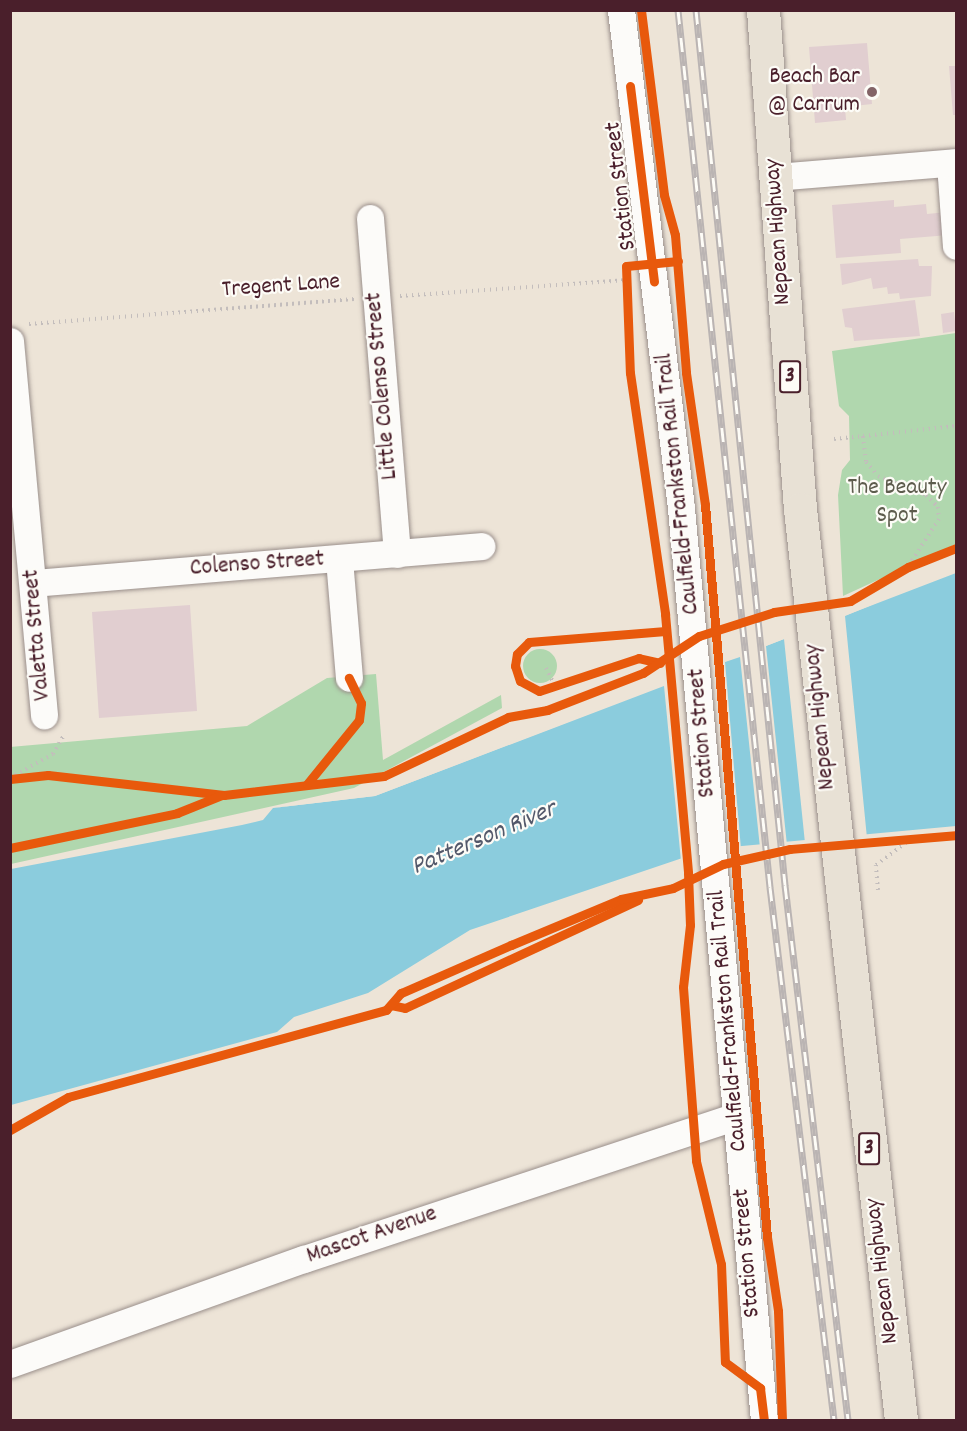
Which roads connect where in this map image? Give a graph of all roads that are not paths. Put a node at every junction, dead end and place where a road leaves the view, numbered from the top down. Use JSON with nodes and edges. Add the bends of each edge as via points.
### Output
{"nodes":[{"id":1,"x":621,"y":10,"type":"edge"},
{"id":2,"x":763,"y":10,"type":"edge"},
{"id":3,"x":953,"y":163,"type":"edge"},
{"id":4,"x":775,"y":177,"type":"junction"},
{"id":5,"x":370,"y":218,"type":"dead end"},
{"id":6,"x":957,"y":246,"type":"edge"},
{"id":7,"x":16,"y":333,"type":"edge"},
{"id":8,"x":17,"y":465,"type":"edge"},
{"id":9,"x":481,"y":546,"type":"dead end"},
{"id":10,"x":397,"y":554,"type":"junction"},
{"id":11,"x":339,"y":559,"type":"junction"},
{"id":12,"x":33,"y":583,"type":"junction"},
{"id":13,"x":349,"y":678,"type":"dead end"},
{"id":14,"x":45,"y":715,"type":"dead end"},
{"id":15,"x":737,"y":1116,"type":"junction"},
{"id":16,"x":10,"y":1364,"type":"edge"},
{"id":17,"x":764,"y":1420,"type":"edge"},
{"id":18,"x":901,"y":1420,"type":"edge"}],
"edges":[{"from":1,"to":15,"type":"street","name":"Station Street","via":[[691,607]]},
{"from":2,"to":4,"type":"highway","name":"Nepean Highway","number":"3"},
{"from":3,"to":4,"type":"street"},
{"from":3,"to":6,"type":"street"},
{"from":4,"to":18,"type":"highway","name":"Nepean Highway","number":"3","via":[[807,576]]},
{"from":5,"to":10,"type":"street","name":"Little Colenso Street"},
{"from":7,"to":8,"type":"street","name":"Valetta Street"},
{"from":8,"to":12,"type":"street","name":"Valetta Street"},
{"from":9,"to":10,"type":"street","name":"Colenso Street"},
{"from":10,"to":11,"type":"street","name":"Colenso Street"},
{"from":11,"to":12,"type":"street","name":"Colenso Street"},
{"from":11,"to":13,"type":"street"},
{"from":12,"to":14,"type":"street","name":"Valetta Street"},
{"from":15,"to":16,"type":"street","name":"Mascot Avenue","via":[[315,1255]]},
{"from":15,"to":17,"type":"street","name":"Station Street"}]}
